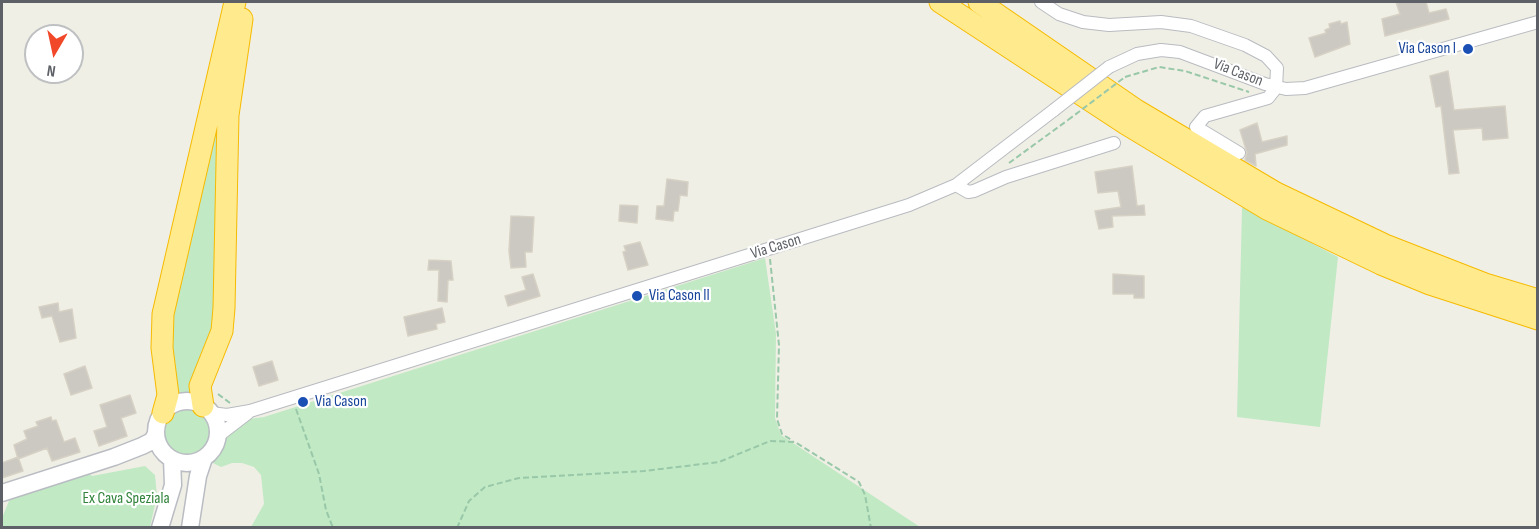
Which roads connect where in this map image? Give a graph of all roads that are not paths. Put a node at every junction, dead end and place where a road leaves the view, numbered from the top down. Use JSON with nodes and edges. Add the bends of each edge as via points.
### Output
{"nodes":[{"id":1,"x":224,"y":2,"type":"edge"},
{"id":2,"x":237,"y":2,"type":"edge"},
{"id":3,"x":245,"y":2,"type":"edge"},
{"id":4,"x":940,"y":2,"type":"edge"},
{"id":5,"x":979,"y":2,"type":"edge"},
{"id":6,"x":1041,"y":2,"type":"edge"},
{"id":7,"x":1538,"y":22,"type":"edge"},
{"id":8,"x":238,"y":51,"type":"junction"},
{"id":9,"x":219,"y":64,"type":"junction"},
{"id":10,"x":1276,"y":88,"type":"junction"},
{"id":11,"x":1114,"y":143,"type":"dead end"},
{"id":12,"x":1239,"y":153,"type":"dead end"},
{"id":13,"x":956,"y":185,"type":"junction"},
{"id":14,"x":1538,"y":300,"type":"edge"},
{"id":15,"x":1538,"y":319,"type":"edge"},
{"id":16,"x":210,"y":404,"type":"junction"},
{"id":17,"x":250,"y":411,"type":"junction"},
{"id":18,"x":163,"y":413,"type":"junction"},
{"id":19,"x":156,"y":434,"type":"junction"},
{"id":20,"x":218,"y":436,"type":"junction"},
{"id":21,"x":114,"y":457,"type":"junction"},
{"id":22,"x":169,"y":457,"type":"junction"},
{"id":23,"x":204,"y":458,"type":"junction"},
{"id":24,"x":2,"y":493,"type":"edge"},
{"id":25,"x":160,"y":528,"type":"edge"},
{"id":26,"x":190,"y":528,"type":"edge"}],
"edges":[{"from":1,"to":9,"type":"highway"},
{"from":2,"to":8,"type":"highway"},
{"from":2,"to":9,"type":"highway"},
{"from":3,"to":8,"type":"highway"},
{"from":4,"to":15,"type":"highway","via":[[1134,130],[1267,208],[1381,264]]},
{"from":5,"to":14,"type":"highway","via":[[1136,110],[1276,193],[1385,245]]},
{"from":6,"to":10,"type":"street","name":"Via Cason","via":[[1059,14],[1083,22],[1161,22],[1224,37],[1266,56],[1277,68]]},
{"from":7,"to":10,"type":"street","name":"Via Cason","via":[[1305,88]]},
{"from":8,"to":16,"type":"highway","via":[[228,115],[222,331],[200,386]]},
{"from":9,"to":18,"type":"highway","via":[[200,163],[163,314],[162,348],[168,395]]},
{"from":10,"to":12,"type":"street","name":"Via Cason","via":[[1268,98],[1199,121],[1196,127],[1201,132]]},
{"from":10,"to":13,"type":"street","name":"Via Cason","bridge":true,"via":[[1180,52],[1137,54],[1109,67]]},
{"from":11,"to":13,"type":"street","name":"Via Cason","via":[[974,191]]},
{"from":13,"to":17,"type":"street","name":"Via Cason","via":[[909,205],[770,250]]},
{"from":16,"to":17,"type":"street","name":"Via Cason","via":[[226,415]]},
{"from":16,"to":18,"type":"main road","via":[[181,402]]},
{"from":16,"to":20,"type":"main road"},
{"from":17,"to":20,"type":"street","name":"Via Cason"},
{"from":18,"to":19,"type":"main road"},
{"from":19,"to":21,"type":"main road","via":[[152,441]]},
{"from":19,"to":22,"type":"main road"},
{"from":20,"to":23,"type":"main road"},
{"from":21,"to":22,"type":"main road"},
{"from":21,"to":24,"type":"main road"},
{"from":22,"to":23,"type":"main road","via":[[188,463]]},
{"from":22,"to":25,"type":"main road","via":[[173,485]]},
{"from":23,"to":26,"type":"main road"}]}
